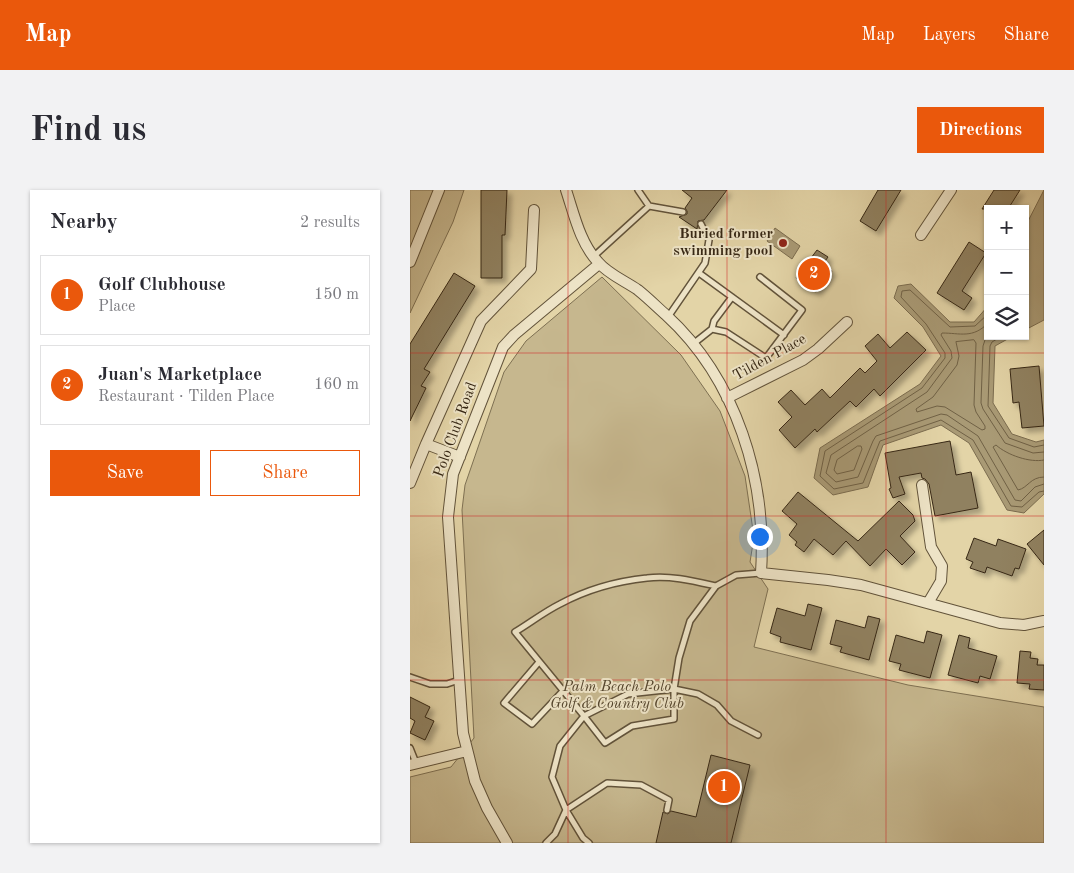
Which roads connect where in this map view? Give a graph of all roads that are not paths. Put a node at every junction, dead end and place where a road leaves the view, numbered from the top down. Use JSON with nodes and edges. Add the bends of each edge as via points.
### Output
{"nodes":[{"id":1,"x":439,"y":190,"type":"edge"},
{"id":2,"x":566,"y":190,"type":"edge"},
{"id":3,"x":638,"y":190,"type":"edge"},
{"id":4,"x":951,"y":190,"type":"edge"},
{"id":5,"x":649,"y":206,"type":"junction"},
{"id":6,"x":534,"y":210,"type":"dead end"},
{"id":7,"x":683,"y":212,"type":"dead end"},
{"id":8,"x":701,"y":224,"type":"dead end"},
{"id":9,"x":920,"y":235,"type":"dead end"},
{"id":10,"x":596,"y":260,"type":"junction"},
{"id":11,"x":410,"y":262,"type":"edge"},
{"id":12,"x":698,"y":273,"type":"junction"},
{"id":13,"x":760,"y":277,"type":"dead end"},
{"id":14,"x":732,"y":297,"type":"junction"},
{"id":15,"x":668,"y":316,"type":"junction"},
{"id":16,"x":847,"y":322,"type":"dead end"},
{"id":17,"x":712,"y":329,"type":"junction"},
{"id":18,"x":784,"y":335,"type":"junction"},
{"id":19,"x":693,"y":344,"type":"junction"},
{"id":20,"x":728,"y":398,"type":"junction"},
{"id":21,"x":426,"y":444,"type":"junction"},
{"id":22,"x":460,"y":457,"type":"junction"},
{"id":23,"x":410,"y":483,"type":"edge"},
{"id":24,"x":922,"y":485,"type":"dead end"},
{"id":25,"x":761,"y":573,"type":"junction"},
{"id":26,"x":716,"y":586,"type":"junction"},
{"id":27,"x":928,"y":604,"type":"junction"},
{"id":28,"x":1044,"y":621,"type":"edge"},
{"id":29,"x":539,"y":662,"type":"junction"},
{"id":30,"x":410,"y":678,"type":"edge"},
{"id":31,"x":459,"y":680,"type":"junction"},
{"id":32,"x":674,"y":690,"type":"junction"},
{"id":33,"x":563,"y":691,"type":"junction"},
{"id":34,"x":584,"y":716,"type":"junction"},
{"id":35,"x":758,"y":735,"type":"dead end"},
{"id":36,"x":410,"y":748,"type":"edge"},
{"id":37,"x":467,"y":751,"type":"junction"},
{"id":38,"x":413,"y":764,"type":"edge"},
{"id":39,"x":566,"y":810,"type":"junction"},
{"id":40,"x":667,"y":810,"type":"dead end"},
{"id":41,"x":507,"y":843,"type":"edge"},
{"id":42,"x":546,"y":843,"type":"edge"},
{"id":43,"x":589,"y":843,"type":"edge"}],
"edges":[{"from":1,"to":11,"type":"street"},
{"from":2,"to":10,"type":"street","via":[[577,225]]},
{"from":3,"to":5,"type":"lane"},
{"from":4,"to":9,"type":"street"},
{"from":5,"to":7,"type":"lane"},
{"from":5,"to":10,"type":"lane"},
{"from":6,"to":21,"type":"street","via":[[531,270],[480,321]]},
{"from":8,"to":12,"type":"lane","via":[[709,240],[706,263]]},
{"from":10,"to":15,"type":"street"},
{"from":10,"to":22,"type":"street","name":"Polo Club Road","via":[[503,347]]},
{"from":12,"to":14,"type":"lane"},
{"from":12,"to":15,"type":"lane"},
{"from":13,"to":18,"type":"lane","via":[[802,310]]},
{"from":14,"to":17,"type":"lane","via":[[714,321]]},
{"from":14,"to":18,"type":"lane"},
{"from":15,"to":19,"type":"street"},
{"from":16,"to":20,"type":"street","name":"Tilden Place","via":[[803,360]]},
{"from":17,"to":18,"type":"lane","via":[[726,332],[766,358]]},
{"from":17,"to":19,"type":"lane"},
{"from":19,"to":20,"type":"street"},
{"from":20,"to":25,"type":"street","via":[[740,425],[757,487],[762,530]]},
{"from":21,"to":22,"type":"street"},
{"from":21,"to":23,"type":"street"},
{"from":22,"to":31,"type":"street","name":"Polo Club Road","via":[[453,474],[448,517]]},
{"from":24,"to":27,"type":"street","via":[[930,547],[942,566],[941,581]]},
{"from":25,"to":26,"type":"lane","via":[[736,575]]},
{"from":25,"to":27,"type":"street","via":[[861,585]]},
{"from":26,"to":29,"type":"lane","via":[[684,579],[648,577],[587,592],[559,604],[515,632]]},
{"from":26,"to":32,"type":"lane","via":[[690,621]]},
{"from":27,"to":28,"type":"street","via":[[1000,623],[1024,625]]},
{"from":29,"to":33,"type":"lane"},
{"from":29,"to":33,"type":"lane","via":[[504,703],[532,724]]},
{"from":30,"to":31,"type":"lane","via":[[430,684]]},
{"from":31,"to":37,"type":"street","name":"Polo Club Road"},
{"from":32,"to":34,"type":"lane","via":[[628,694]]},
{"from":32,"to":34,"type":"lane","via":[[674,719],[632,726],[604,743]]},
{"from":32,"to":35,"type":"lane","via":[[698,694],[731,720]]},
{"from":33,"to":34,"type":"lane"},
{"from":34,"to":39,"type":"lane","via":[[560,746],[552,777]]},
{"from":36,"to":38,"type":"lane"},
{"from":37,"to":38,"type":"street"},
{"from":37,"to":41,"type":"street","name":"Polo Club Road","via":[[486,808]]},
{"from":39,"to":40,"type":"lane","via":[[607,783],[641,785],[669,800]]},
{"from":39,"to":42,"type":"lane","via":[[555,834]]},
{"from":39,"to":43,"type":"lane"}]}
